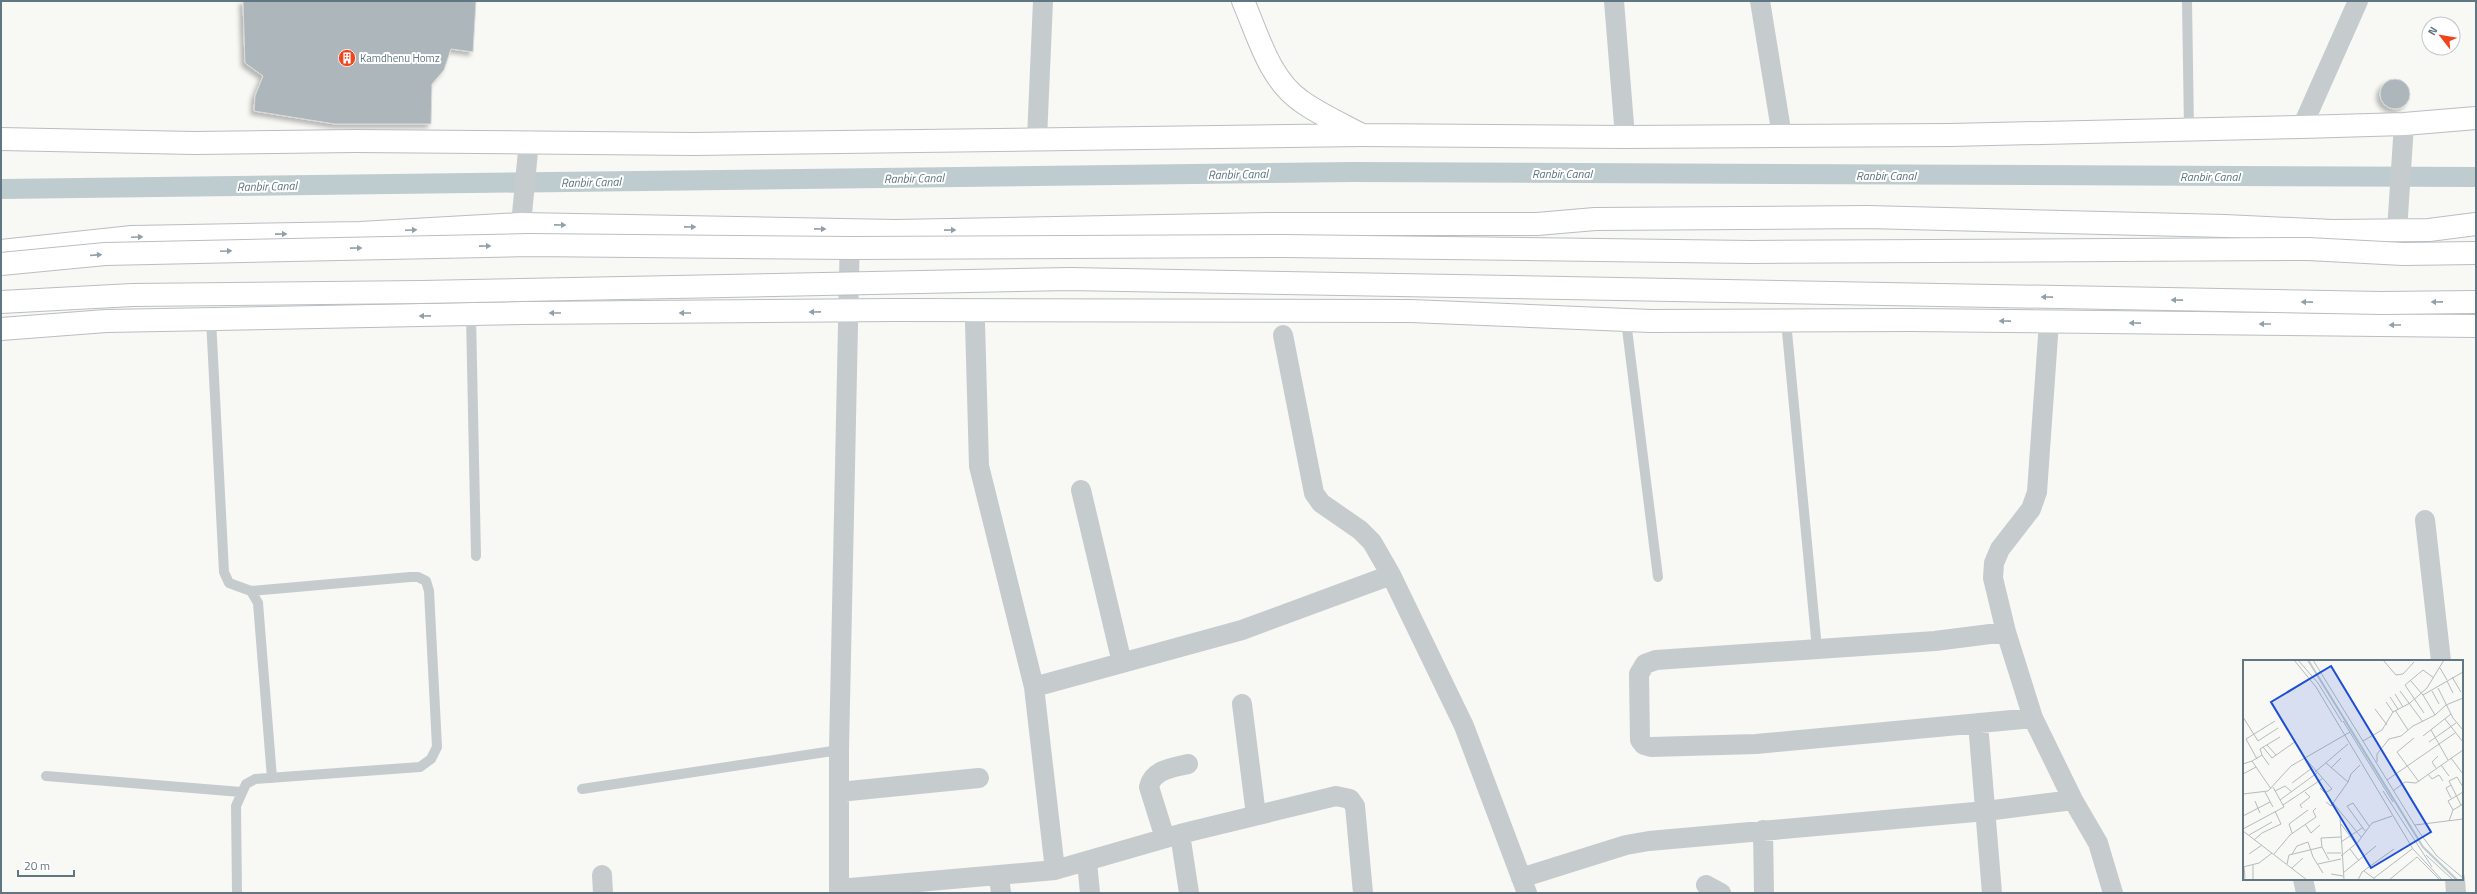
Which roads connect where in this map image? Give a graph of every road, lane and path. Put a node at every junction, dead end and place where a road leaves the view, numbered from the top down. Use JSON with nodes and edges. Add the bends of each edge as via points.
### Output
{"nodes":[{"id":1,"x":1043,"y":1,"type":"edge"},
{"id":2,"x":1243,"y":1,"type":"edge"},
{"id":3,"x":1614,"y":1,"type":"edge"},
{"id":4,"x":1760,"y":1,"type":"edge"},
{"id":5,"x":2187,"y":1,"type":"edge"},
{"id":6,"x":2358,"y":1,"type":"edge"},
{"id":7,"x":2476,"y":118,"type":"edge"},
{"id":8,"x":2404,"y":124,"type":"junction"},
{"id":9,"x":2302,"y":127,"type":"junction"},
{"id":10,"x":2189,"y":130,"type":"junction"},
{"id":11,"x":1361,"y":135,"type":"junction"},
{"id":12,"x":1782,"y":136,"type":"junction"},
{"id":13,"x":1625,"y":137,"type":"junction"},
{"id":14,"x":1,"y":139,"type":"edge"},
{"id":15,"x":1037,"y":139,"type":"junction"},
{"id":16,"x":527,"y":150,"type":"junction"},
{"id":17,"x":522,"y":217,"type":"junction"},
{"id":18,"x":2476,"y":224,"type":"edge"},
{"id":19,"x":850,"y":230,"type":"junction"},
{"id":20,"x":2397,"y":231,"type":"junction"},
{"id":21,"x":1,"y":251,"type":"edge"},
{"id":22,"x":2476,"y":253,"type":"edge"},
{"id":23,"x":1,"y":264,"type":"edge"},
{"id":24,"x":1,"y":302,"type":"edge"},
{"id":25,"x":2476,"y":302,"type":"edge"},
{"id":26,"x":847,"y":311,"type":"junction"},
{"id":27,"x":471,"y":315,"type":"junction"},
{"id":28,"x":211,"y":319,"type":"junction"},
{"id":29,"x":1626,"y":320,"type":"junction"},
{"id":30,"x":1786,"y":321,"type":"junction"},
{"id":31,"x":975,"y":322,"type":"dead end"},
{"id":32,"x":2049,"y":322,"type":"junction"},
{"id":33,"x":2476,"y":326,"type":"edge"},
{"id":34,"x":1,"y":329,"type":"edge"},
{"id":35,"x":1284,"y":335,"type":"dead end"},
{"id":36,"x":1080,"y":490,"type":"dead end"},
{"id":37,"x":2425,"y":520,"type":"dead end"},
{"id":38,"x":476,"y":556,"type":"dead end"},
{"id":39,"x":1391,"y":575,"type":"junction"},
{"id":40,"x":1658,"y":577,"type":"dead end"},
{"id":41,"x":251,"y":591,"type":"junction"},
{"id":42,"x":2006,"y":632,"type":"junction"},
{"id":43,"x":1817,"y":649,"type":"junction"},
{"id":44,"x":2441,"y":660,"type":"edge"},
{"id":45,"x":1122,"y":663,"type":"junction"},
{"id":46,"x":1034,"y":687,"type":"junction"},
{"id":47,"x":1242,"y":704,"type":"dead end"},
{"id":48,"x":2033,"y":718,"type":"junction"},
{"id":49,"x":1978,"y":723,"type":"junction"},
{"id":50,"x":839,"y":750,"type":"junction"},
{"id":51,"x":1188,"y":764,"type":"dead end"},
{"id":52,"x":46,"y":776,"type":"dead end"},
{"id":53,"x":272,"y":778,"type":"junction"},
{"id":54,"x":979,"y":778,"type":"dead end"},
{"id":55,"x":582,"y":789,"type":"dead end"},
{"id":56,"x":241,"y":792,"type":"junction"},
{"id":57,"x":839,"y":792,"type":"junction"},
{"id":58,"x":2073,"y":800,"type":"junction"},
{"id":59,"x":1986,"y":812,"type":"junction"},
{"id":60,"x":1256,"y":816,"type":"junction"},
{"id":61,"x":1763,"y":830,"type":"junction"},
{"id":62,"x":1173,"y":836,"type":"junction"},
{"id":63,"x":1087,"y":862,"type":"junction"},
{"id":64,"x":1055,"y":870,"type":"junction"},
{"id":65,"x":2303,"y":880,"type":"edge"},
{"id":66,"x":2455,"y":880,"type":"edge"},
{"id":67,"x":1000,"y":885,"type":"edge"},
{"id":68,"x":1524,"y":885,"type":"edge"},
{"id":69,"x":839,"y":891,"type":"edge"},
{"id":70,"x":237,"y":893,"type":"edge"},
{"id":71,"x":1090,"y":893,"type":"edge"},
{"id":72,"x":1189,"y":893,"type":"edge"},
{"id":73,"x":1363,"y":893,"type":"edge"},
{"id":74,"x":1764,"y":893,"type":"edge"},
{"id":75,"x":1992,"y":893,"type":"edge"},
{"id":76,"x":2113,"y":893,"type":"edge"},
{"id":77,"x":2306,"y":893,"type":"edge"},
{"id":78,"x":2456,"y":893,"type":"edge"}],
"edges":[{"from":1,"to":15,"type":"street"},
{"from":2,"to":11,"type":"main road","via":[[1272,68],[1286,87],[1300,101]]},
{"from":3,"to":13,"type":"street"},
{"from":4,"to":12,"type":"street"},
{"from":5,"to":10,"type":"lane"},
{"from":6,"to":9,"type":"street"},
{"from":7,"to":8,"type":"main road"},
{"from":8,"to":9,"type":"main road"},
{"from":8,"to":20,"type":"street"},
{"from":9,"to":10,"type":"main road"},
{"from":10,"to":12,"type":"main road"},
{"from":11,"to":13,"type":"main road"},
{"from":11,"to":15,"type":"main road"},
{"from":12,"to":13,"type":"main road"},
{"from":14,"to":16,"type":"main road"},
{"from":15,"to":16,"type":"main road","via":[[694,144]]},
{"from":16,"to":17,"type":"street"},
{"from":17,"to":19,"type":"main road","one_way":true},
{"from":21,"to":17,"type":"main road","one_way":true,"via":[[132,237],[360,233]]},
{"from":18,"to":20,"type":"main road"},
{"from":19,"to":20,"type":"main road","one_way":true,"via":[[1269,224],[1537,224],[1595,219],[1867,217]]},
{"from":19,"to":26,"type":"street"},
{"from":23,"to":22,"type":"main road","one_way":true,"bridge":true,"via":[[113,254],[529,245],[843,248],[1283,246],[1751,252],[2308,249],[2403,254]]},
{"from":25,"to":24,"type":"main road","one_way":true,"bridge":true,"via":[[2343,302],[1070,279],[132,295]]},
{"from":26,"to":27,"type":"main road","one_way":true},
{"from":26,"to":29,"type":"main road","via":[[1411,311]]},
{"from":26,"to":50,"type":"street"},
{"from":27,"to":28,"type":"main road","one_way":true},
{"from":27,"to":38,"type":"lane"},
{"from":28,"to":34,"type":"main road","via":[[106,321]]},
{"from":28,"to":41,"type":"lane","via":[[224,572],[225,578],[233,587]]},
{"from":29,"to":30,"type":"main road"},
{"from":29,"to":40,"type":"lane"},
{"from":32,"to":30,"type":"main road","one_way":true},
{"from":30,"to":43,"type":"lane"},
{"from":31,"to":46,"type":"street","via":[[979,466]]},
{"from":33,"to":32,"type":"main road","one_way":true},
{"from":32,"to":42,"type":"street","via":[[2037,492],[2031,509],[2000,549],[1994,563],[1993,578]]},
{"from":35,"to":39,"type":"street","via":[[1314,492],[1321,503],[1360,530],[1372,542]]},
{"from":36,"to":45,"type":"street"},
{"from":37,"to":44,"type":"street"},
{"from":39,"to":45,"type":"street","via":[[1242,630]]},
{"from":39,"to":68,"type":"street","via":[[1464,726]]},
{"from":41,"to":53,"type":"lane","via":[[258,603]]},
{"from":41,"to":53,"type":"lane","via":[[418,577],[426,581],[429,591],[437,739],[431,759],[420,767]]},
{"from":42,"to":43,"type":"street","via":[[1935,641]]},
{"from":42,"to":48,"type":"street"},
{"from":43,"to":49,"type":"street","via":[[1656,660],[1645,664],[1639,674],[1640,740],[1644,745],[1651,747],[1756,744]]},
{"from":45,"to":46,"type":"street"},
{"from":46,"to":64,"type":"street"},
{"from":47,"to":60,"type":"street"},
{"from":48,"to":49,"type":"street"},
{"from":48,"to":58,"type":"street"},
{"from":49,"to":59,"type":"street"},
{"from":50,"to":55,"type":"lane"},
{"from":50,"to":57,"type":"street"},
{"from":51,"to":62,"type":"street","via":[[1160,772],[1150,781],[1149,787]]},
{"from":52,"to":56,"type":"lane"},
{"from":53,"to":56,"type":"lane","via":[[256,779],[246,784]]},
{"from":54,"to":57,"type":"street"},
{"from":56,"to":70,"type":"lane","via":[[236,806],[235,821]]},
{"from":57,"to":69,"type":"street"},
{"from":58,"to":59,"type":"street"},
{"from":58,"to":76,"type":"street","via":[[2098,843]]},
{"from":59,"to":61,"type":"street"},
{"from":59,"to":75,"type":"street"},
{"from":60,"to":62,"type":"street"},
{"from":60,"to":73,"type":"street","via":[[1336,796],[1350,799],[1355,806]]},
{"from":61,"to":68,"type":"street","via":[[1626,845]]},
{"from":61,"to":74,"type":"street"},
{"from":62,"to":63,"type":"street"},
{"from":62,"to":72,"type":"street"},
{"from":63,"to":64,"type":"street"},
{"from":63,"to":71,"type":"street"},
{"from":64,"to":67,"type":"street"},
{"from":65,"to":77,"type":"street"},
{"from":66,"to":78,"type":"street"},
{"from":67,"to":69,"type":"street"}]}
